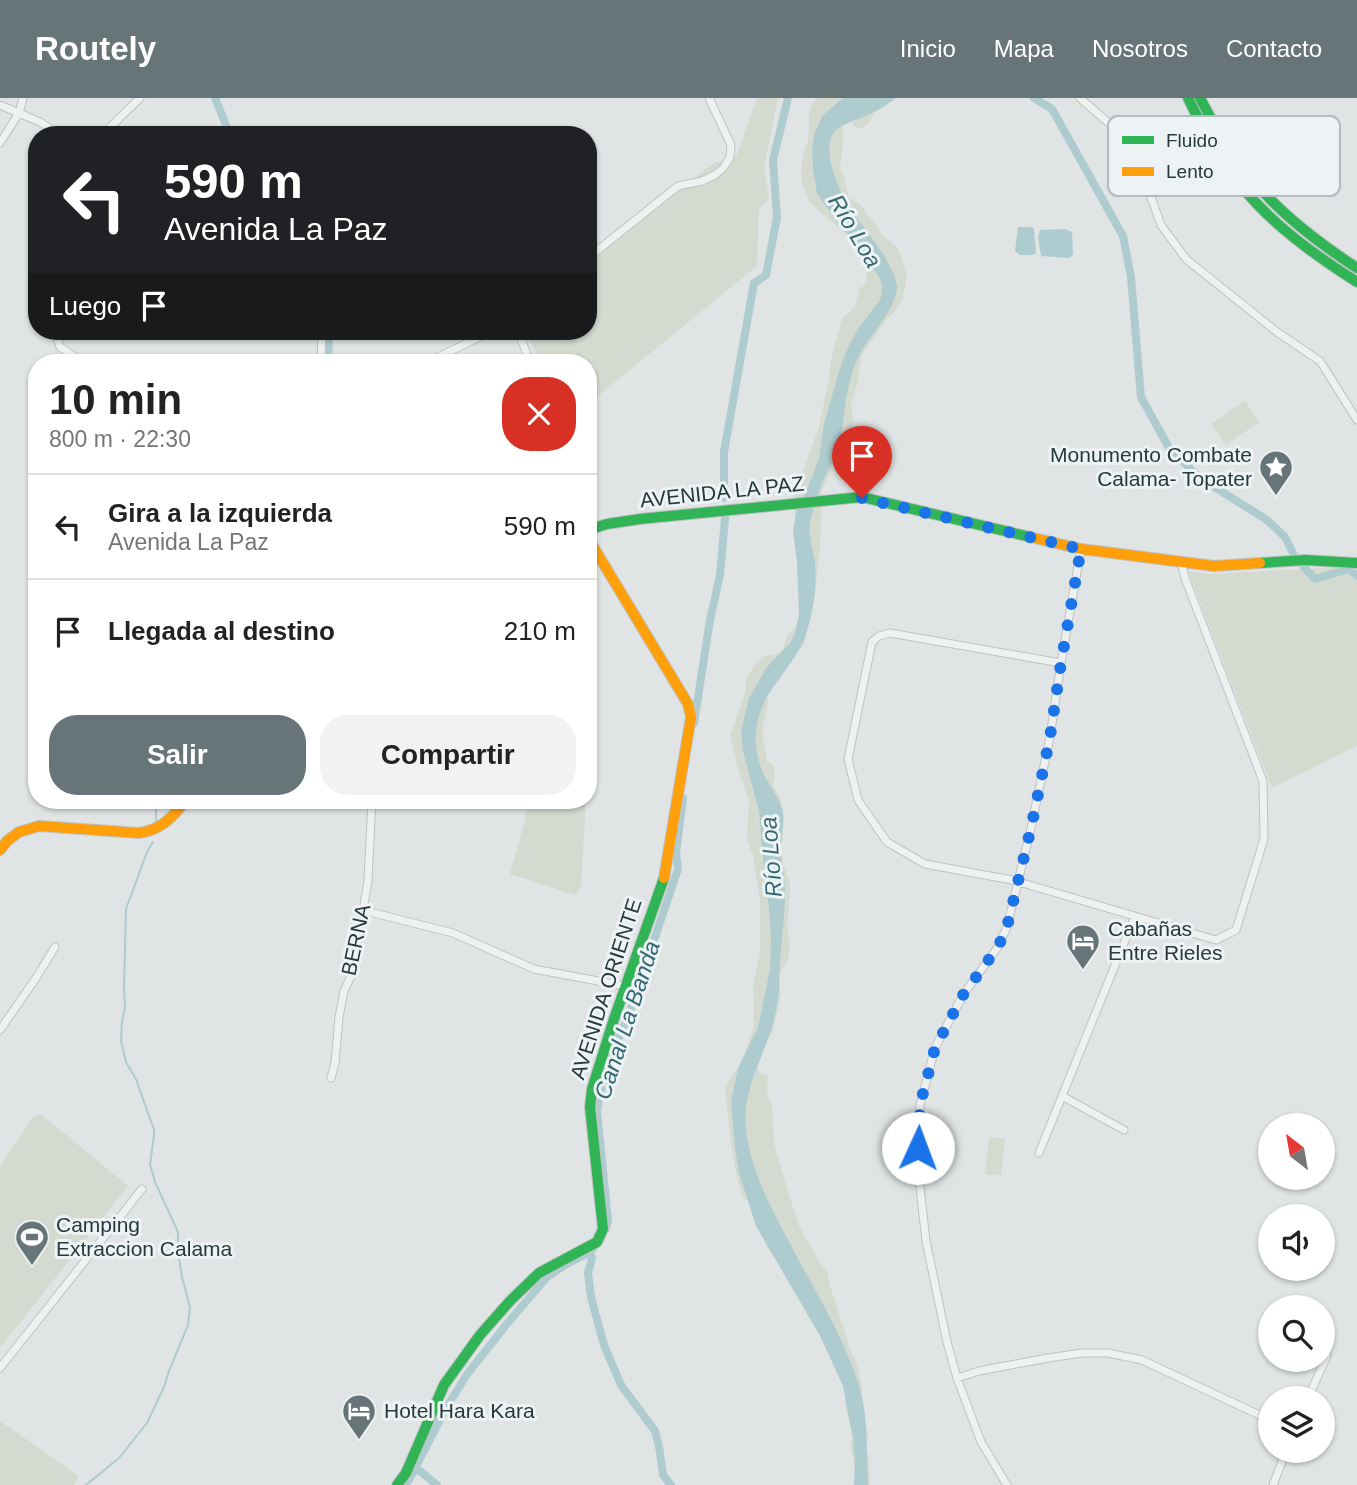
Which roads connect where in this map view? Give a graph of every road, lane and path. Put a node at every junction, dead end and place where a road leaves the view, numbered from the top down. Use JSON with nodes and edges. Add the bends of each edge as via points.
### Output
{"nodes":[{"id":1,"x":23,"y":98,"type":"edge"},
{"id":2,"x":140,"y":98,"type":"edge"},
{"id":3,"x":709,"y":98,"type":"edge"},
{"id":4,"x":1080,"y":98,"type":"edge"},
{"id":5,"x":1188,"y":98,"type":"edge"},
{"id":6,"x":1200,"y":98,"type":"edge"},
{"id":7,"x":0,"y":105,"type":"edge"},
{"id":8,"x":19,"y":113,"type":"junction"},
{"id":9,"x":1197,"y":116,"type":"edge"},
{"id":10,"x":1210,"y":116,"type":"edge"},
{"id":11,"x":1108,"y":122,"type":"edge"},
{"id":12,"x":46,"y":126,"type":"edge"},
{"id":13,"x":111,"y":126,"type":"edge"},
{"id":14,"x":0,"y":143,"type":"edge"},
{"id":15,"x":1151,"y":196,"type":"edge"},
{"id":16,"x":1249,"y":196,"type":"edge"},
{"id":17,"x":1265,"y":196,"type":"edge"},
{"id":18,"x":597,"y":251,"type":"edge"},
{"id":19,"x":1357,"y":268,"type":"edge"},
{"id":20,"x":1357,"y":282,"type":"edge"},
{"id":21,"x":58,"y":340,"type":"edge"},
{"id":22,"x":473,"y":340,"type":"edge"},
{"id":23,"x":71,"y":354,"type":"edge"},
{"id":24,"x":444,"y":354,"type":"edge"},
{"id":25,"x":1357,"y":420,"type":"edge"},
{"id":26,"x":597,"y":527,"type":"edge"},
{"id":27,"x":1081,"y":549,"type":"junction"},
{"id":28,"x":597,"y":553,"type":"edge"},
{"id":29,"x":1181,"y":562,"type":"junction"},
{"id":30,"x":1357,"y":563,"type":"edge"},
{"id":31,"x":1061,"y":663,"type":"junction"},
{"id":32,"x":179,"y":809,"type":"edge"},
{"id":33,"x":372,"y":809,"type":"edge"},
{"id":34,"x":0,"y":849,"type":"edge"},
{"id":35,"x":1019,"y":882,"type":"junction"},
{"id":36,"x":362,"y":910,"type":"junction"},
{"id":37,"x":1135,"y":916,"type":"junction"},
{"id":38,"x":55,"y":947,"type":"dead end"},
{"id":39,"x":625,"y":986,"type":"junction"},
{"id":40,"x":0,"y":1030,"type":"edge"},
{"id":41,"x":331,"y":1078,"type":"dead end"},
{"id":42,"x":1062,"y":1096,"type":"junction"},
{"id":43,"x":1124,"y":1130,"type":"dead end"},
{"id":44,"x":1039,"y":1153,"type":"dead end"},
{"id":45,"x":142,"y":1189,"type":"dead end"},
{"id":46,"x":0,"y":1368,"type":"edge"},
{"id":47,"x":957,"y":1378,"type":"junction"},
{"id":48,"x":1258,"y":1414,"type":"edge"},
{"id":49,"x":1281,"y":1463,"type":"edge"},
{"id":50,"x":397,"y":1485,"type":"edge"},
{"id":51,"x":1007,"y":1485,"type":"edge"},
{"id":52,"x":1273,"y":1485,"type":"edge"}],
"edges":[{"from":1,"to":8,"type":"street"},
{"from":2,"to":13,"type":"street"},
{"from":3,"to":18,"type":"street","via":[[731,145],[724,167],[702,181],[678,186]]},
{"from":4,"to":11,"type":"street"},
{"from":5,"to":9,"type":"main road"},
{"from":6,"to":10,"type":"main road"},
{"from":7,"to":8,"type":"street"},
{"from":8,"to":12,"type":"street"},
{"from":8,"to":14,"type":"street"},
{"from":15,"to":25,"type":"street","via":[[1161,225],[1186,259],[1320,361]]},
{"from":16,"to":20,"type":"main road","via":[[1295,240]]},
{"from":17,"to":19,"type":"main road","via":[[1301,230]]},
{"from":21,"to":23,"type":"street"},
{"from":22,"to":24,"type":"street"},
{"from":26,"to":27,"type":"main road","name":"AVENIDA LA PAZ","via":[[862,498]]},
{"from":27,"to":29,"type":"main road","name":"AVENIDA LA PAZ"},
{"from":27,"to":31,"type":"street"},
{"from":28,"to":39,"type":"main road","name":"AVENIDA ORIENTE","via":[[688,704],[691,717],[665,874]]},
{"from":29,"to":30,"type":"main road","name":"AVENIDA LA PAZ","via":[[1214,566],[1305,560]]},
{"from":29,"to":37,"type":"street","via":[[1263,781],[1264,839],[1236,930],[1216,940]]},
{"from":31,"to":35,"type":"street"},
{"from":31,"to":35,"type":"street","via":[[884,634],[872,642],[848,759],[858,800],[887,842],[925,863]]},
{"from":32,"to":34,"type":"main road","via":[[150,832],[39,826],[19,832]]},
{"from":33,"to":36,"type":"street","name":"BERNA"},
{"from":35,"to":37,"type":"street"},
{"from":35,"to":47,"type":"street","via":[[998,947],[963,995],[935,1048],[920,1105],[918,1170],[926,1241]]},
{"from":36,"to":39,"type":"street","via":[[453,933],[534,969]]},
{"from":36,"to":41,"type":"street","name":"BERNA"},
{"from":37,"to":42,"type":"street"},
{"from":38,"to":40,"type":"street"},
{"from":39,"to":50,"type":"main road","name":"AVENIDA ORIENTE","via":[[595,1077],[590,1107],[603,1229],[597,1241],[539,1273],[480,1335],[444,1385]]},
{"from":42,"to":43,"type":"street"},
{"from":42,"to":44,"type":"street"},
{"from":45,"to":46,"type":"street"},
{"from":47,"to":48,"type":"street","via":[[1082,1353],[1108,1353],[1142,1360]]},
{"from":47,"to":51,"type":"street","via":[[981,1442]]},
{"from":49,"to":52,"type":"street"}]}
